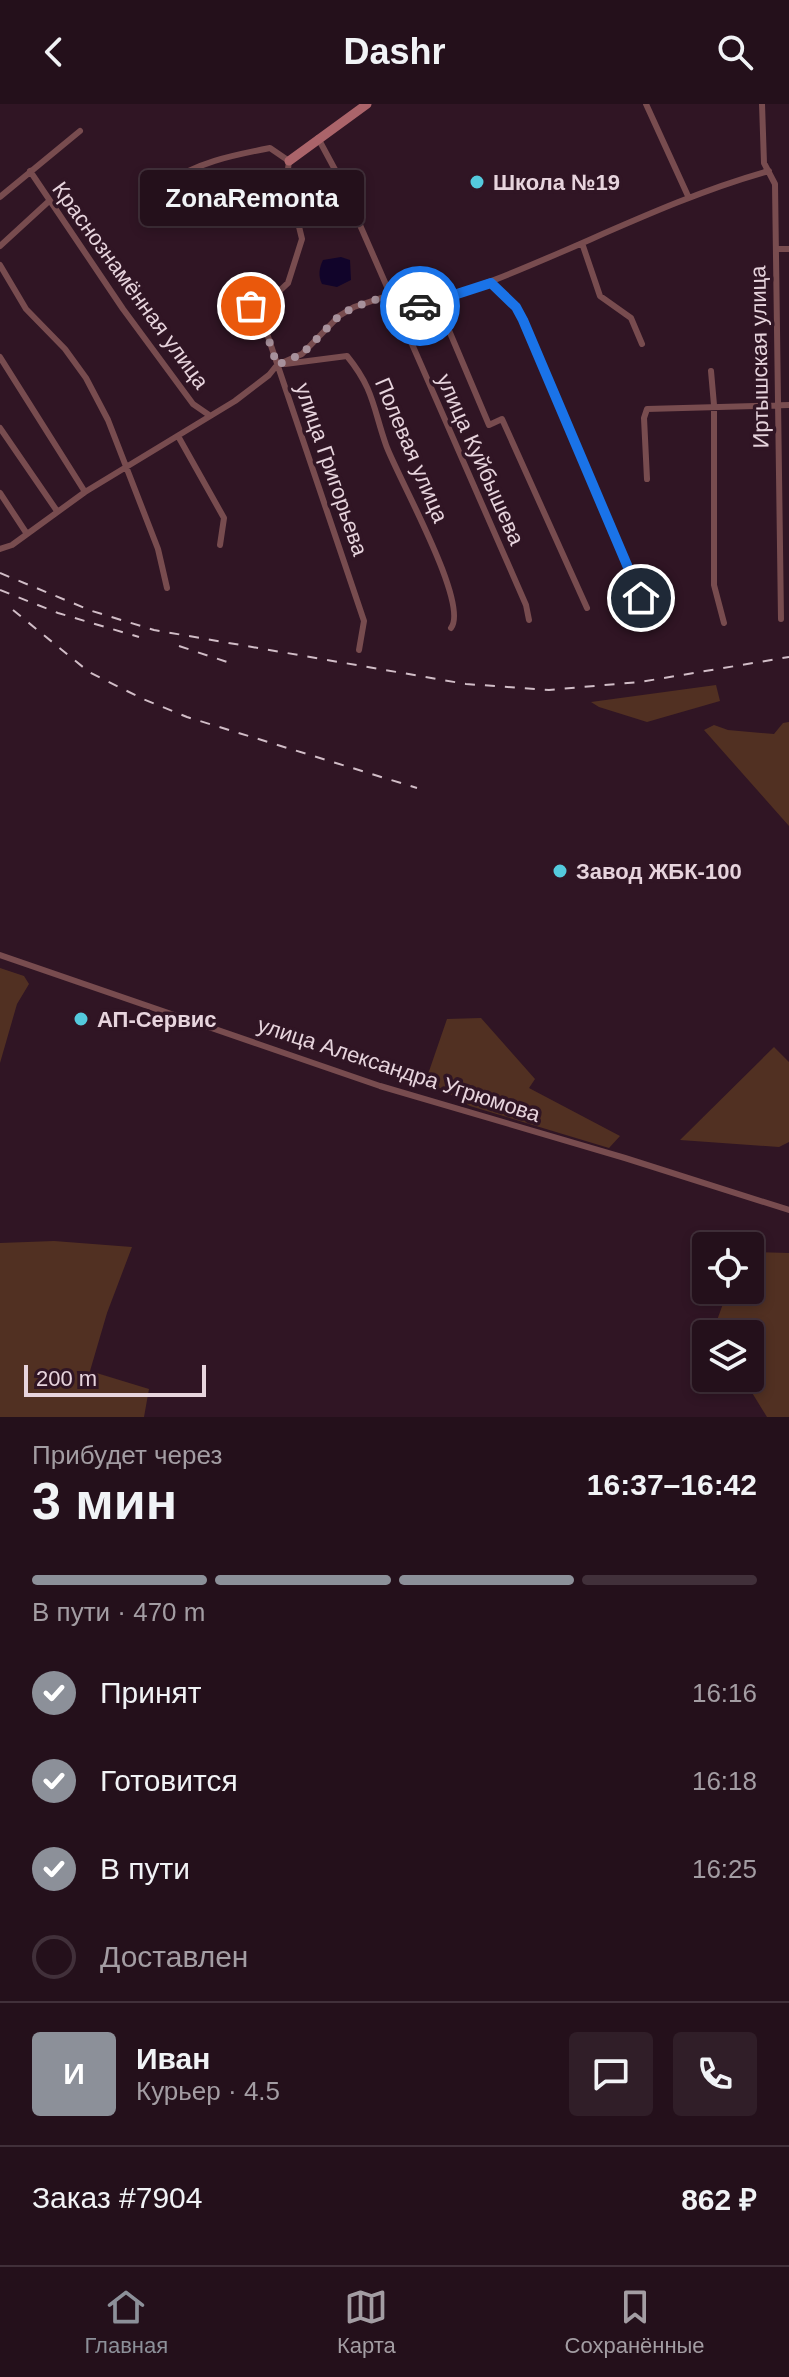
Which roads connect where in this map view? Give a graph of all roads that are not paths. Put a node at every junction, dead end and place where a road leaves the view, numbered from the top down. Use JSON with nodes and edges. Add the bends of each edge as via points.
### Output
{"nodes":[{"id":1,"x":367,"y":104,"type":"edge"},
{"id":2,"x":646,"y":104,"type":"edge"},
{"id":3,"x":762,"y":104,"type":"edge"},
{"id":4,"x":80,"y":131,"type":"dead end"},
{"id":5,"x":318,"y":138,"type":"junction"},
{"id":6,"x":289,"y":161,"type":"junction"},
{"id":7,"x":30,"y":171,"type":"junction"},
{"id":8,"x":769,"y":171,"type":"junction"},
{"id":9,"x":163,"y":185,"type":"dead end"},
{"id":10,"x":688,"y":196,"type":"junction"},
{"id":11,"x":0,"y":197,"type":"edge"},
{"id":12,"x":48,"y":202,"type":"junction"},
{"id":13,"x":582,"y":243,"type":"junction"},
{"id":14,"x":0,"y":246,"type":"edge"},
{"id":15,"x":776,"y":249,"type":"junction"},
{"id":16,"x":789,"y":249,"type":"edge"},
{"id":17,"x":0,"y":265,"type":"edge"},
{"id":18,"x":491,"y":283,"type":"junction"},
{"id":19,"x":390,"y":295,"type":"junction"},
{"id":20,"x":437,"y":302,"type":"junction"},
{"id":21,"x":251,"y":306,"type":"dead end"},
{"id":22,"x":259,"y":310,"type":"junction"},
{"id":23,"x":397,"y":312,"type":"junction"},
{"id":24,"x":642,"y":344,"type":"dead end"},
{"id":25,"x":0,"y":357,"type":"edge"},
{"id":26,"x":277,"y":365,"type":"junction"},
{"id":27,"x":711,"y":371,"type":"dead end"},
{"id":28,"x":714,"y":405,"type":"junction"},
{"id":29,"x":778,"y":405,"type":"junction"},
{"id":30,"x":789,"y":405,"type":"edge"},
{"id":31,"x":209,"y":415,"type":"junction"},
{"id":32,"x":0,"y":428,"type":"edge"},
{"id":33,"x":178,"y":436,"type":"junction"},
{"id":34,"x":126,"y":468,"type":"junction"},
{"id":35,"x":647,"y":479,"type":"dead end"},
{"id":36,"x":85,"y":492,"type":"junction"},
{"id":37,"x":0,"y":493,"type":"edge"},
{"id":38,"x":57,"y":511,"type":"junction"},
{"id":39,"x":27,"y":534,"type":"junction"},
{"id":40,"x":220,"y":545,"type":"dead end"},
{"id":41,"x":0,"y":549,"type":"edge"},
{"id":42,"x":167,"y":588,"type":"dead end"},
{"id":43,"x":641,"y":598,"type":"dead end"},
{"id":44,"x":587,"y":608,"type":"dead end"},
{"id":45,"x":781,"y":615,"type":"dead end"},
{"id":46,"x":529,"y":620,"type":"dead end"},
{"id":47,"x":724,"y":623,"type":"dead end"},
{"id":48,"x":451,"y":628,"type":"dead end"},
{"id":49,"x":359,"y":650,"type":"dead end"},
{"id":50,"x":0,"y":955,"type":"edge"},
{"id":51,"x":789,"y":1210,"type":"edge"}],
"edges":[{"from":1,"to":5,"type":"street"},
{"from":2,"to":10,"type":"street"},
{"from":3,"to":8,"type":"street","name":"Иртышская улица","via":[[764,163]]},
{"from":4,"to":7,"type":"street"},
{"from":5,"to":6,"type":"street"},
{"from":5,"to":19,"type":"street","name":"улица Куйбышева"},
{"from":6,"to":9,"type":"street","via":[[270,148],[213,159]]},
{"from":6,"to":22,"type":"street","via":[[287,177],[302,239],[288,283]]},
{"from":7,"to":11,"type":"street"},
{"from":7,"to":12,"type":"street","name":"Краснознамённая улица"},
{"from":8,"to":10,"type":"street"},
{"from":8,"to":15,"type":"street","name":"Иртышская улица","via":[[775,184]]},
{"from":10,"to":13,"type":"street"},
{"from":12,"to":14,"type":"street"},
{"from":12,"to":31,"type":"street","name":"Краснознамённая улица","via":[[193,404]]},
{"from":13,"to":18,"type":"street"},
{"from":13,"to":24,"type":"street","via":[[600,296],[631,318]]},
{"from":15,"to":16,"type":"street"},
{"from":15,"to":29,"type":"street","name":"Иртышская улица"},
{"from":17,"to":34,"type":"street","via":[[26,309],[86,378]]},
{"from":18,"to":20,"type":"street"},
{"from":18,"to":43,"type":"street","via":[[523,320]]},
{"from":19,"to":23,"type":"street","name":"улица Куйбышева"},
{"from":19,"to":26,"type":"street","via":[[339,316],[302,354]]},
{"from":20,"to":23,"type":"street"},
{"from":20,"to":44,"type":"street","via":[[489,425],[502,419]]},
{"from":21,"to":22,"type":"street"},
{"from":22,"to":26,"type":"street","name":"улица Григорьева"},
{"from":23,"to":46,"type":"street","name":"улица Куйбышева"},
{"from":25,"to":36,"type":"street"},
{"from":26,"to":31,"type":"street","via":[[235,401]]},
{"from":26,"to":48,"type":"street","name":"Полевая улица","via":[[347,356],[357,368],[370,389],[387,447],[419,510],[453,601]]},
{"from":26,"to":49,"type":"street","name":"улица Григорьева","via":[[364,621]]},
{"from":27,"to":28,"type":"street"},
{"from":28,"to":29,"type":"street"},
{"from":28,"to":35,"type":"street","via":[[647,409]]},
{"from":28,"to":47,"type":"street","via":[[714,585]]},
{"from":29,"to":30,"type":"street"},
{"from":29,"to":45,"type":"street","name":"Иртышская улица"},
{"from":31,"to":33,"type":"street"},
{"from":32,"to":38,"type":"street"},
{"from":33,"to":34,"type":"street"},
{"from":33,"to":40,"type":"street","via":[[224,518]]},
{"from":34,"to":36,"type":"street"},
{"from":34,"to":42,"type":"street","via":[[165,568]]},
{"from":36,"to":38,"type":"street"},
{"from":37,"to":39,"type":"street"},
{"from":38,"to":39,"type":"street"},
{"from":39,"to":41,"type":"street"},
{"from":50,"to":51,"type":"street","name":"улица Александра Угрюмова","via":[[380,1086]]}]}
